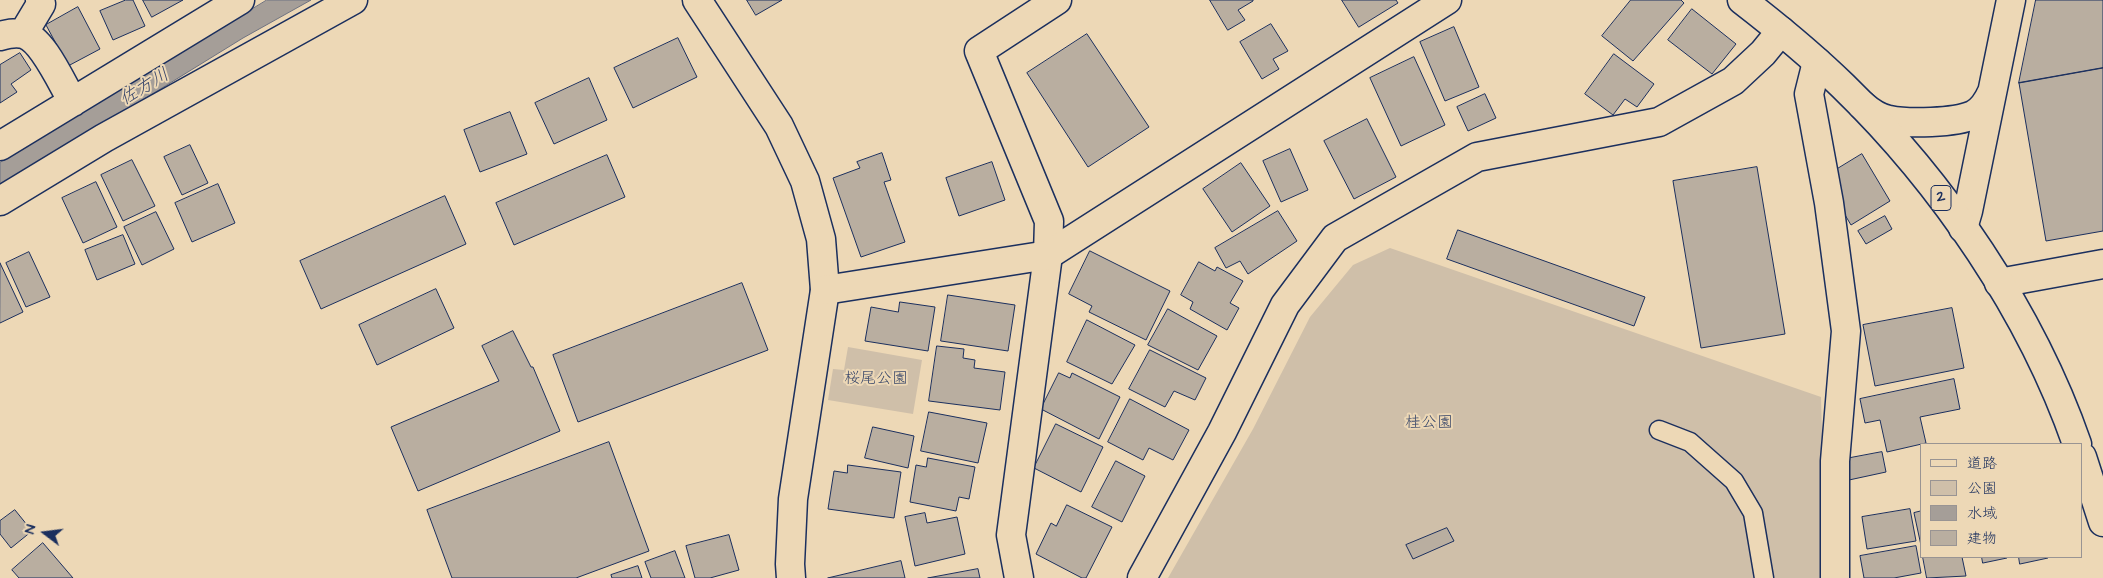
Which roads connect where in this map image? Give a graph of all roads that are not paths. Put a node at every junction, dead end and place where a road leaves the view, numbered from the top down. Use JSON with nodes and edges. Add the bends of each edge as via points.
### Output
{"nodes":[{"id":1,"x":40,"y":0,"type":"edge"},
{"id":2,"x":352,"y":0,"type":"edge"},
{"id":3,"x":697,"y":0,"type":"edge"},
{"id":4,"x":1057,"y":0,"type":"edge"},
{"id":5,"x":1447,"y":0,"type":"edge"},
{"id":6,"x":1742,"y":0,"type":"edge"},
{"id":7,"x":2011,"y":0,"type":"edge"},
{"id":8,"x":227,"y":3,"type":"edge"},
{"id":9,"x":1781,"y":31,"type":"junction"},
{"id":10,"x":11,"y":35,"type":"edge"},
{"id":11,"x":1817,"y":62,"type":"junction"},
{"id":12,"x":1994,"y":89,"type":"junction"},
{"id":13,"x":73,"y":102,"type":"junction"},
{"id":14,"x":1861,"y":104,"type":"junction"},
{"id":15,"x":0,"y":146,"type":"edge"},
{"id":16,"x":0,"y":201,"type":"edge"},
{"id":17,"x":1963,"y":228,"type":"junction"},
{"id":18,"x":1048,"y":255,"type":"junction"},
{"id":19,"x":2103,"y":264,"type":"edge"},
{"id":20,"x":1999,"y":283,"type":"junction"},
{"id":21,"x":825,"y":290,"type":"junction"},
{"id":22,"x":1659,"y":430,"type":"dead end"},
{"id":23,"x":2077,"y":443,"type":"edge"},
{"id":24,"x":2083,"y":459,"type":"edge"},
{"id":25,"x":2103,"y":522,"type":"edge"},
{"id":26,"x":791,"y":578,"type":"edge"},
{"id":27,"x":1019,"y":578,"type":"edge"},
{"id":28,"x":1142,"y":578,"type":"edge"},
{"id":29,"x":1764,"y":578,"type":"edge"},
{"id":30,"x":1834,"y":578,"type":"edge"}],
"edges":[{"from":1,"to":10,"type":"main road","via":[[41,4]]},
{"from":2,"to":16,"type":"main road","via":[[104,138]]},
{"from":3,"to":21,"type":"main road","via":[[779,126],[805,181],[821,239]]},
{"from":4,"to":18,"type":"main road","via":[[979,51],[1049,221]]},
{"from":5,"to":18,"type":"main road"},
{"from":6,"to":9,"type":"main road","number":"2"},
{"from":7,"to":12,"type":"main road"},
{"from":8,"to":13,"type":"main road"},
{"from":9,"to":11,"type":"main road","number":"2"},
{"from":9,"to":28,"type":"main road","via":[[1733,81],[1659,122],[1477,157],[1335,238],[1285,305],[1222,432]]},
{"from":10,"to":13,"type":"main road","via":[[33,38]]},
{"from":11,"to":14,"type":"main road","number":"2"},
{"from":11,"to":30,"type":"main road","via":[[1809,94],[1846,331],[1835,461]]},
{"from":12,"to":14,"type":"main road","via":[[1986,104],[1974,115],[1958,119],[1888,120]]},
{"from":12,"to":17,"type":"main road"},
{"from":13,"to":15,"type":"main road"},
{"from":14,"to":17,"type":"main road","number":"2"},
{"from":17,"to":20,"type":"main road","number":"2"},
{"from":18,"to":21,"type":"main road"},
{"from":18,"to":27,"type":"main road","via":[[1011,535]]},
{"from":19,"to":20,"type":"main road"},
{"from":20,"to":23,"type":"main road","number":"2","via":[[2045,368]]},
{"from":21,"to":26,"type":"main road","via":[[793,499]]},
{"from":22,"to":29,"type":"lane","via":[[1690,442],[1734,482],[1753,513]]},
{"from":24,"to":25,"type":"main road"}]}
